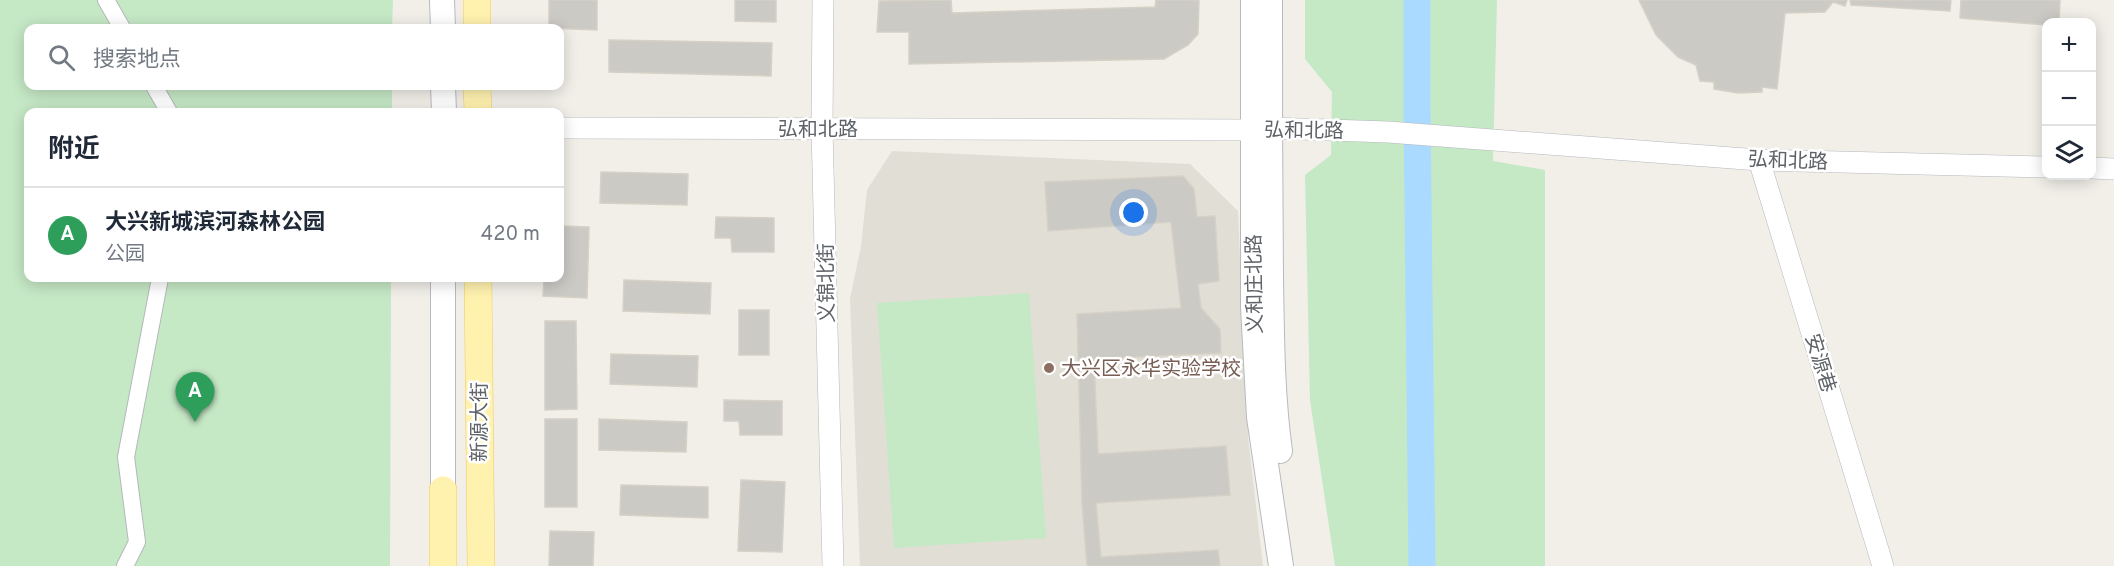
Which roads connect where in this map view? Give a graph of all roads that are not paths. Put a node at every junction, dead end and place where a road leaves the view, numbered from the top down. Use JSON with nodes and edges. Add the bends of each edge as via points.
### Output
{"nodes":[{"id":1,"x":106,"y":0,"type":"edge"},
{"id":2,"x":442,"y":0,"type":"edge"},
{"id":3,"x":477,"y":0,"type":"edge"},
{"id":4,"x":823,"y":0,"type":"edge"},
{"id":5,"x":1253,"y":0,"type":"edge"},
{"id":6,"x":1270,"y":0,"type":"edge"},
{"id":7,"x":120,"y":24,"type":"edge"},
{"id":8,"x":442,"y":24,"type":"edge"},
{"id":9,"x":477,"y":24,"type":"edge"},
{"id":10,"x":156,"y":90,"type":"edge"},
{"id":11,"x":443,"y":90,"type":"edge"},
{"id":12,"x":477,"y":90,"type":"edge"},
{"id":13,"x":167,"y":108,"type":"edge"},
{"id":14,"x":444,"y":108,"type":"edge"},
{"id":15,"x":478,"y":108,"type":"edge"},
{"id":16,"x":564,"y":128,"type":"edge"},
{"id":17,"x":822,"y":129,"type":"junction"},
{"id":18,"x":1261,"y":129,"type":"junction"},
{"id":19,"x":1759,"y":160,"type":"junction"},
{"id":20,"x":2042,"y":167,"type":"edge"},
{"id":21,"x":2096,"y":168,"type":"edge"},
{"id":22,"x":2114,"y":169,"type":"edge"},
{"id":23,"x":159,"y":282,"type":"edge"},
{"id":24,"x":444,"y":282,"type":"edge"},
{"id":25,"x":478,"y":282,"type":"edge"},
{"id":26,"x":443,"y":490,"type":"joint"},
{"id":27,"x":125,"y":566,"type":"edge"},
{"id":28,"x":442,"y":566,"type":"edge"},
{"id":29,"x":481,"y":566,"type":"edge"},
{"id":30,"x":833,"y":566,"type":"edge"},
{"id":31,"x":1281,"y":566,"type":"edge"},
{"id":32,"x":1297,"y":566,"type":"edge"},
{"id":33,"x":1882,"y":566,"type":"edge"}],
"edges":[{"from":1,"to":7,"type":"street"},
{"from":2,"to":8,"type":"main road"},
{"from":3,"to":9,"type":"main road"},
{"from":4,"to":17,"type":"street","name":"义锦北街"},
{"from":5,"to":18,"type":"main road","name":"义和庄北路"},
{"from":6,"to":18,"type":"main road","name":"义和庄北路"},
{"from":10,"to":13,"type":"street"},
{"from":11,"to":14,"type":"main road"},
{"from":12,"to":15,"type":"main road"},
{"from":16,"to":17,"type":"street","name":"弘和北路"},
{"from":17,"to":18,"type":"street","name":"弘和北路"},
{"from":17,"to":30,"type":"street","name":"义锦北街"},
{"from":18,"to":19,"type":"street","name":"弘和北路","via":[[1388,132]]},
{"from":18,"to":31,"type":"main road","name":"义和庄北路","via":[[1253,307],[1259,417]]},
{"from":18,"to":32,"type":"main road","name":"义和庄北路","via":[[1277,431]]},
{"from":19,"to":20,"type":"street","name":"弘和北路"},
{"from":19,"to":33,"type":"street","name":"安源巷"},
{"from":21,"to":22,"type":"street"},
{"from":23,"to":27,"type":"street","via":[[126,457],[137,542]]},
{"from":24,"to":26,"type":"main road","name":"新源大街"},
{"from":25,"to":29,"type":"main road","name":"新源大街"},
{"from":26,"to":28,"type":"main road"}]}
